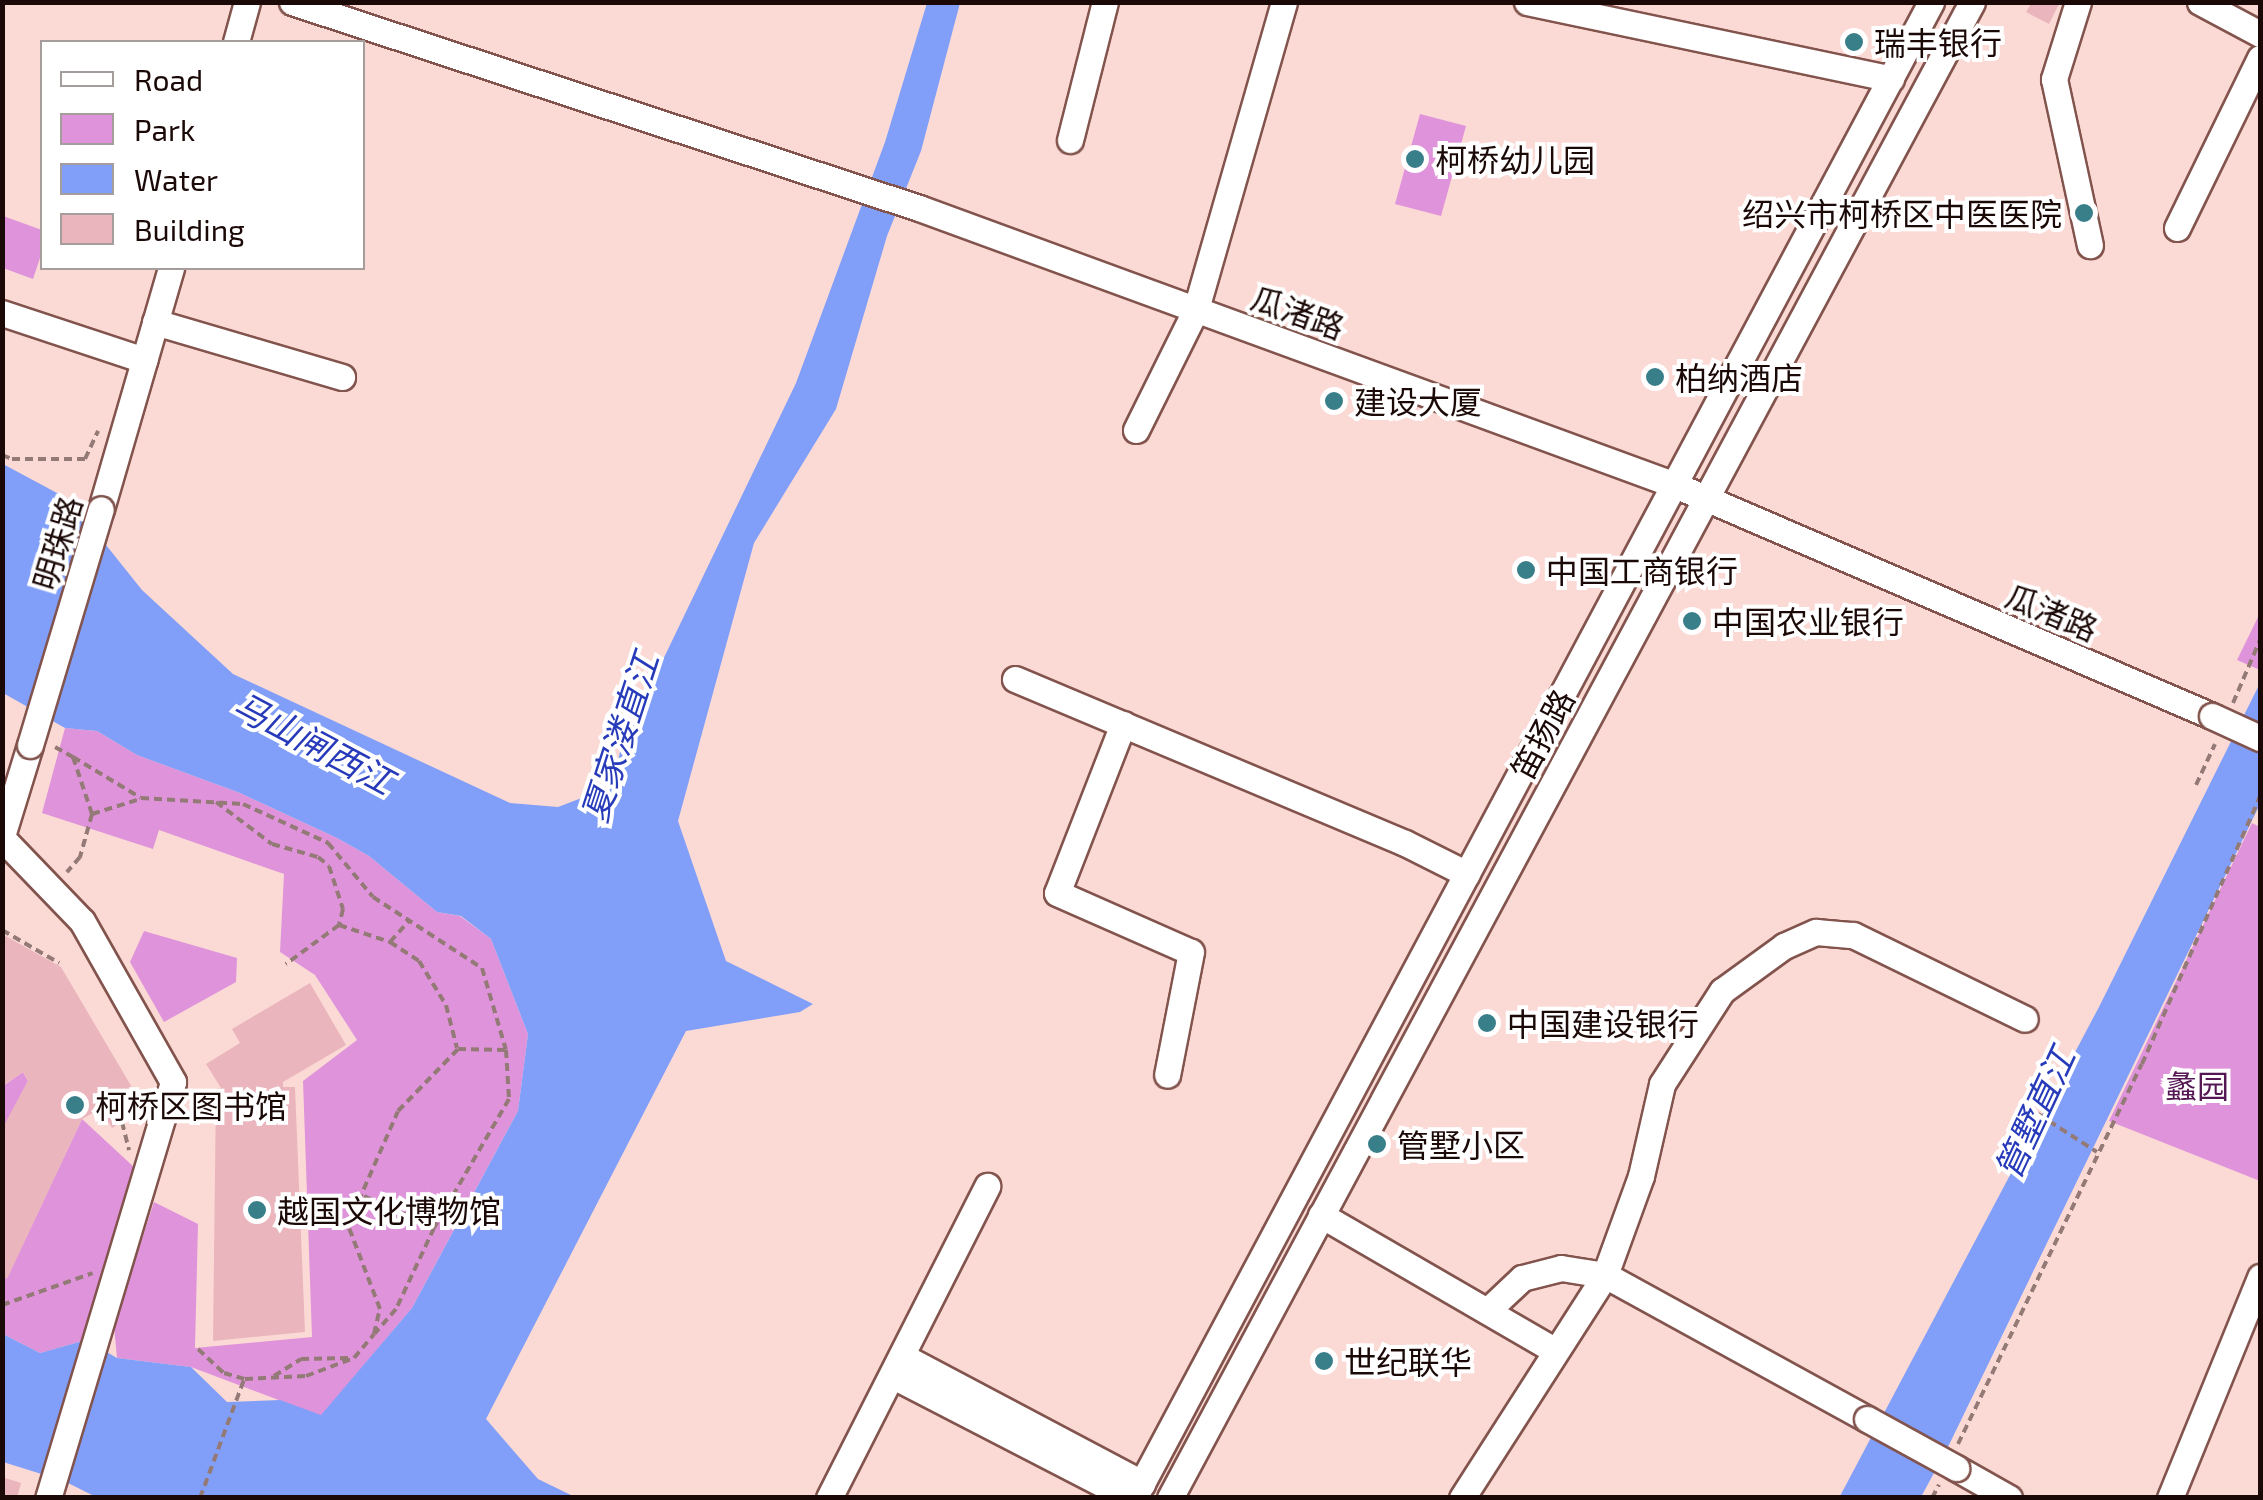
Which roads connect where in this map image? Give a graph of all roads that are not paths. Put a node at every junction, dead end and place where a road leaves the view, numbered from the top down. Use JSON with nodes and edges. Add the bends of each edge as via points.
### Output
{"nodes":[{"id":1,"x":247,"y":2,"type":"edge"},
{"id":2,"x":292,"y":2,"type":"edge"},
{"id":3,"x":1105,"y":2,"type":"edge"},
{"id":4,"x":1284,"y":2,"type":"edge"},
{"id":5,"x":1527,"y":2,"type":"edge"},
{"id":6,"x":1932,"y":2,"type":"edge"},
{"id":7,"x":1972,"y":2,"type":"edge"},
{"id":8,"x":2078,"y":2,"type":"edge"},
{"id":9,"x":2200,"y":2,"type":"edge"},
{"id":10,"x":2260,"y":34,"type":"edge"},
{"id":11,"x":237,"y":40,"type":"edge"},
{"id":12,"x":2260,"y":58,"type":"edge"},
{"id":13,"x":1891,"y":79,"type":"junction"},
{"id":14,"x":1070,"y":140,"type":"dead end"},
{"id":15,"x":2177,"y":228,"type":"dead end"},
{"id":16,"x":2090,"y":245,"type":"dead end"},
{"id":17,"x":170,"y":270,"type":"edge"},
{"id":18,"x":1196,"y":309,"type":"junction"},
{"id":19,"x":2,"y":313,"type":"edge"},
{"id":20,"x":155,"y":322,"type":"junction"},
{"id":21,"x":144,"y":360,"type":"junction"},
{"id":22,"x":342,"y":377,"type":"dead end"},
{"id":23,"x":1136,"y":430,"type":"dead end"},
{"id":24,"x":1675,"y":485,"type":"junction"},
{"id":25,"x":1706,"y":498,"type":"junction"},
{"id":26,"x":1015,"y":679,"type":"dead end"},
{"id":27,"x":1122,"y":724,"type":"junction"},
{"id":28,"x":2260,"y":738,"type":"edge"},
{"id":29,"x":2,"y":837,"type":"edge"},
{"id":30,"x":1467,"y":874,"type":"junction"},
{"id":31,"x":2025,"y":1019,"type":"dead end"},
{"id":32,"x":1167,"y":1075,"type":"dead end"},
{"id":33,"x":987,"y":1186,"type":"dead end"},
{"id":34,"x":1321,"y":1215,"type":"junction"},
{"id":35,"x":1605,"y":1276,"type":"junction"},
{"id":36,"x":2260,"y":1278,"type":"edge"},
{"id":37,"x":1486,"y":1311,"type":"junction"},
{"id":38,"x":1554,"y":1350,"type":"junction"},
{"id":39,"x":898,"y":1366,"type":"junction"},
{"id":40,"x":51,"y":1488,"type":"edge"},
{"id":41,"x":1135,"y":1493,"type":"edge"},
{"id":42,"x":829,"y":1498,"type":"edge"},
{"id":43,"x":1170,"y":1498,"type":"edge"},
{"id":44,"x":1462,"y":1498,"type":"edge"},
{"id":45,"x":2009,"y":1498,"type":"edge"},
{"id":46,"x":2170,"y":1498,"type":"edge"}],
"edges":[{"from":1,"to":11,"type":"street"},
{"from":2,"to":18,"type":"street","name":"瓜渚路","via":[[919,208]]},
{"from":3,"to":14,"type":"street"},
{"from":4,"to":18,"type":"street"},
{"from":5,"to":13,"type":"street"},
{"from":6,"to":13,"type":"street","name":"笛扬路"},
{"from":7,"to":25,"type":"street","name":"笛扬路"},
{"from":8,"to":16,"type":"street","via":[[2054,79]]},
{"from":9,"to":10,"type":"street"},
{"from":12,"to":15,"type":"street"},
{"from":13,"to":24,"type":"street","name":"笛扬路"},
{"from":17,"to":20,"type":"street","name":"明珠路"},
{"from":18,"to":23,"type":"street"},
{"from":18,"to":24,"type":"street","name":"瓜渚路"},
{"from":19,"to":21,"type":"street"},
{"from":20,"to":21,"type":"street","name":"明珠路"},
{"from":20,"to":22,"type":"street"},
{"from":21,"to":29,"type":"street","name":"明珠路","bridge":true,"via":[[36,742]]},
{"from":24,"to":25,"type":"street","name":"瓜渚路"},
{"from":24,"to":30,"type":"street","name":"笛扬路"},
{"from":25,"to":28,"type":"street","name":"瓜渚路","bridge":true},
{"from":25,"to":34,"type":"street","name":"笛扬路"},
{"from":26,"to":27,"type":"street"},
{"from":27,"to":30,"type":"street"},
{"from":27,"to":32,"type":"street","via":[[1058,893],[1190,952]]},
{"from":29,"to":40,"type":"street","via":[[82,922],[173,1082]]},
{"from":30,"to":41,"type":"street","name":"笛扬路"},
{"from":31,"to":35,"type":"street","via":[[1853,934],[1816,932],[1784,946],[1722,991],[1662,1084],[1641,1176]]},
{"from":33,"to":39,"type":"street"},
{"from":34,"to":37,"type":"street"},
{"from":34,"to":43,"type":"street","name":"笛扬路"},
{"from":35,"to":37,"type":"street","via":[[1561,1268],[1522,1278]]},
{"from":35,"to":38,"type":"street"},
{"from":35,"to":45,"type":"street","bridge":true},
{"from":36,"to":46,"type":"street"},
{"from":37,"to":38,"type":"street"},
{"from":38,"to":44,"type":"street"},
{"from":39,"to":41,"type":"street"},
{"from":39,"to":42,"type":"street"}]}
